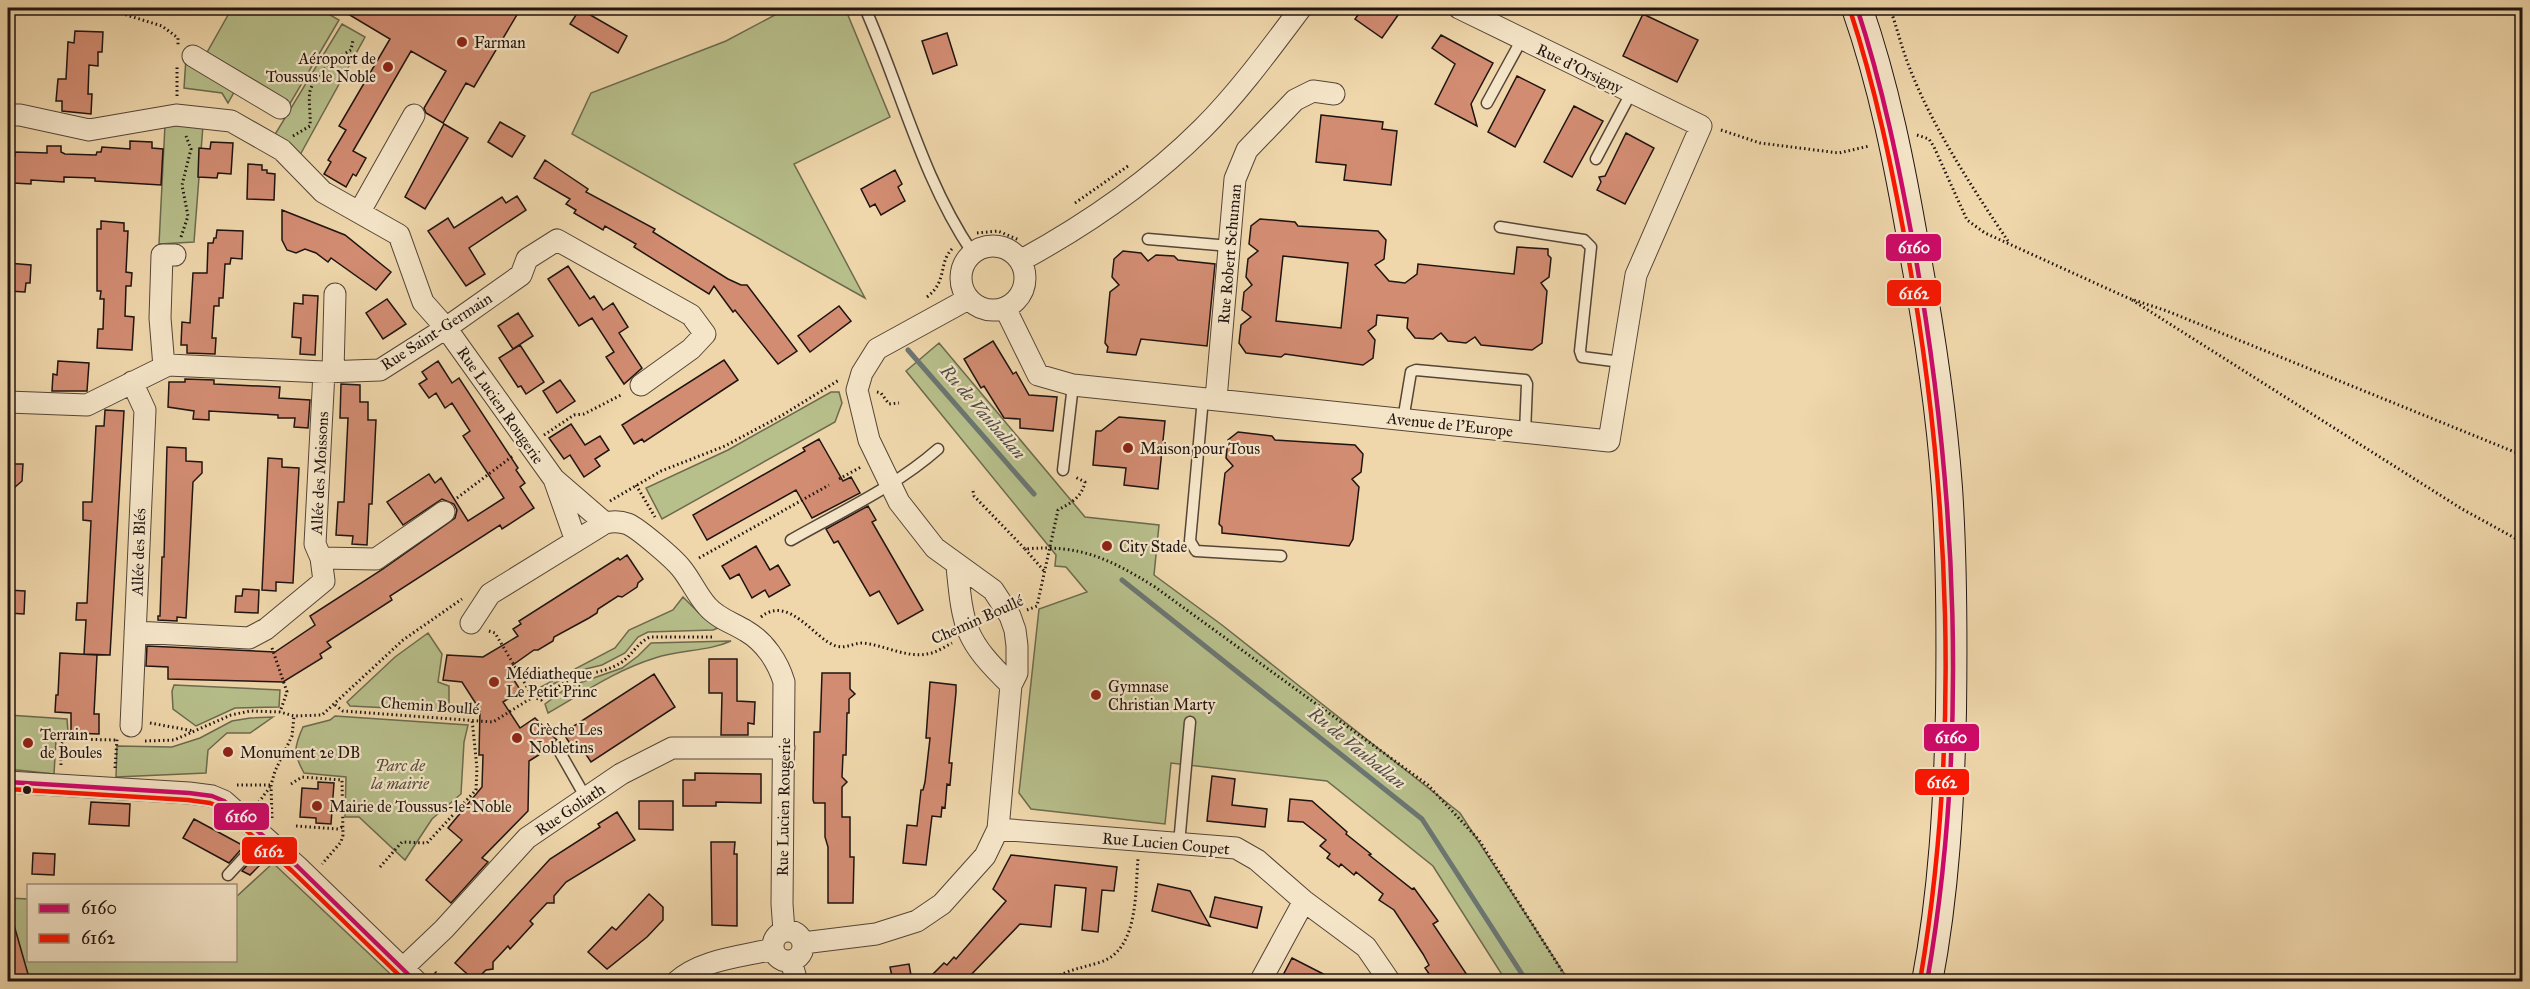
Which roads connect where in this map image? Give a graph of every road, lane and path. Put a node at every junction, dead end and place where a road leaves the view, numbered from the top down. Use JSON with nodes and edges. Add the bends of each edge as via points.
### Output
{"nodes":[{"id":1,"x":104,"y":8,"type":"edge"},
{"id":2,"x":865,"y":8,"type":"edge"},
{"id":3,"x":1301,"y":8,"type":"edge"},
{"id":4,"x":1459,"y":8,"type":"edge"},
{"id":5,"x":1857,"y":8,"type":"edge"},
{"id":6,"x":1890,"y":8,"type":"edge"},
{"id":7,"x":1522,"y":39,"type":"junction"},
{"id":8,"x":353,"y":40,"type":"dead end"},
{"id":9,"x":183,"y":56,"type":"junction"},
{"id":10,"x":1632,"y":93,"type":"junction"},
{"id":11,"x":1334,"y":94,"type":"dead end"},
{"id":12,"x":1487,"y":103,"type":"dead end"},
{"id":13,"x":280,"y":108,"type":"dead end"},
{"id":14,"x":8,"y":115,"type":"edge"},
{"id":15,"x":176,"y":115,"type":"junction"},
{"id":16,"x":414,"y":115,"type":"dead end"},
{"id":17,"x":1701,"y":126,"type":"junction"},
{"id":18,"x":1913,"y":136,"type":"dead end"},
{"id":19,"x":1878,"y":144,"type":"dead end"},
{"id":20,"x":277,"y":147,"type":"junction"},
{"id":21,"x":1596,"y":159,"type":"dead end"},
{"id":22,"x":1132,"y":163,"type":"dead end"},
{"id":23,"x":1067,"y":209,"type":"dead end"},
{"id":24,"x":360,"y":211,"type":"junction"},
{"id":25,"x":1500,"y":227,"type":"dead end"},
{"id":26,"x":1024,"y":237,"type":"dead end"},
{"id":27,"x":1017,"y":238,"type":"dead end"},
{"id":28,"x":1148,"y":239,"type":"dead end"},
{"id":29,"x":2009,"y":243,"type":"junction"},
{"id":30,"x":1230,"y":246,"type":"junction"},
{"id":31,"x":972,"y":252,"type":"junction"},
{"id":32,"x":175,"y":255,"type":"joint"},
{"id":33,"x":1020,"y":261,"type":"junction"},
{"id":34,"x":335,"y":294,"type":"dead end"},
{"id":35,"x":2128,"y":298,"type":"junction"},
{"id":36,"x":968,"y":299,"type":"junction"},
{"id":37,"x":1005,"y":308,"type":"junction"},
{"id":38,"x":446,"y":328,"type":"junction"},
{"id":39,"x":1621,"y":362,"type":"junction"},
{"id":40,"x":164,"y":367,"type":"junction"},
{"id":41,"x":328,"y":372,"type":"junction"},
{"id":42,"x":844,"y":375,"type":"dead end"},
{"id":43,"x":132,"y":382,"type":"junction"},
{"id":44,"x":641,"y":385,"type":"dead end"},
{"id":45,"x":1073,"y":385,"type":"junction"},
{"id":46,"x":1210,"y":398,"type":"junction"},
{"id":47,"x":8,"y":402,"type":"edge"},
{"id":48,"x":1403,"y":420,"type":"junction"},
{"id":49,"x":1526,"y":432,"type":"junction"},
{"id":50,"x":938,"y":449,"type":"dead end"},
{"id":51,"x":2523,"y":455,"type":"edge"},
{"id":52,"x":877,"y":458,"type":"junction"},
{"id":53,"x":1063,"y":470,"type":"joint"},
{"id":54,"x":554,"y":479,"type":"junction"},
{"id":55,"x":838,"y":479,"type":"dead end"},
{"id":56,"x":889,"y":484,"type":"junction"},
{"id":57,"x":829,"y":485,"type":"dead end"},
{"id":58,"x":973,"y":491,"type":"dead end"},
{"id":59,"x":444,"y":512,"type":"dead end"},
{"id":60,"x":598,"y":517,"type":"junction"},
{"id":61,"x":791,"y":540,"type":"dead end"},
{"id":62,"x":576,"y":541,"type":"junction"},
{"id":63,"x":2523,"y":542,"type":"edge"},
{"id":64,"x":1050,"y":547,"type":"junction"},
{"id":65,"x":1025,"y":549,"type":"junction"},
{"id":66,"x":1281,"y":556,"type":"dead end"},
{"id":67,"x":321,"y":558,"type":"junction"},
{"id":68,"x":957,"y":566,"type":"junction"},
{"id":69,"x":682,"y":568,"type":"junction"},
{"id":70,"x":1045,"y":572,"type":"junction"},
{"id":71,"x":465,"y":597,"type":"dead end"},
{"id":72,"x":1010,"y":616,"type":"junction"},
{"id":73,"x":471,"y":623,"type":"joint"},
{"id":74,"x":266,"y":629,"type":"junction"},
{"id":75,"x":135,"y":632,"type":"junction"},
{"id":76,"x":748,"y":632,"type":"junction"},
{"id":77,"x":968,"y":635,"type":"junction"},
{"id":78,"x":1011,"y":685,"type":"junction"},
{"id":79,"x":533,"y":697,"type":"junction"},
{"id":80,"x":335,"y":705,"type":"junction"},
{"id":81,"x":280,"y":712,"type":"junction"},
{"id":82,"x":294,"y":716,"type":"junction"},
{"id":83,"x":472,"y":719,"type":"junction"},
{"id":84,"x":1190,"y":722,"type":"dead end"},
{"id":85,"x":196,"y":732,"type":"junction"},
{"id":86,"x":129,"y":733,"type":"junction"},
{"id":87,"x":557,"y":747,"type":"dead end"},
{"id":88,"x":784,"y":748,"type":"junction"},
{"id":89,"x":61,"y":765,"type":"dead end"},
{"id":90,"x":115,"y":770,"type":"dead end"},
{"id":91,"x":8,"y":782,"type":"edge"},
{"id":92,"x":291,"y":784,"type":"dead end"},
{"id":93,"x":594,"y":792,"type":"junction"},
{"id":94,"x":245,"y":819,"type":"junction"},
{"id":95,"x":296,"y":826,"type":"dead end"},
{"id":96,"x":342,"y":827,"type":"junction"},
{"id":97,"x":998,"y":829,"type":"junction"},
{"id":98,"x":263,"y":837,"type":"junction"},
{"id":99,"x":1140,"y":842,"type":"junction"},
{"id":100,"x":1179,"y":844,"type":"junction"},
{"id":101,"x":380,"y":867,"type":"dead end"},
{"id":102,"x":319,"y":868,"type":"dead end"},
{"id":103,"x":228,"y":875,"type":"dead end"},
{"id":104,"x":1304,"y":901,"type":"junction"},
{"id":105,"x":784,"y":931,"type":"junction"},
{"id":106,"x":803,"y":943,"type":"junction"},
{"id":107,"x":782,"y":955,"type":"junction"},
{"id":108,"x":410,"y":975,"type":"edge"},
{"id":109,"x":676,"y":981,"type":"edge"},
{"id":110,"x":797,"y":981,"type":"edge"},
{"id":111,"x":1048,"y":981,"type":"edge"},
{"id":112,"x":1260,"y":981,"type":"edge"},
{"id":113,"x":1390,"y":981,"type":"edge"},
{"id":114,"x":1569,"y":981,"type":"edge"},
{"id":115,"x":1926,"y":981,"type":"edge"}],
"edges":[{"from":1,"to":9,"type":"path","via":[[162,26],[178,38]]},
{"from":2,"to":31,"type":"lane","via":[[908,124]]},
{"from":3,"to":33,"type":"street","via":[[1203,129],[1134,190]]},
{"from":4,"to":7,"type":"street","name":"Rue d'Orsigny"},
{"from":5,"to":115,"type":"main road","via":[[1901,174],[1932,347],[1947,488],[1952,635],[1950,783]]},
{"from":6,"to":29,"type":"path","via":[[1910,70],[1945,140]]},
{"from":7,"to":10,"type":"street","name":"Rue d'Orsigny"},
{"from":7,"to":12,"type":"lane"},
{"from":8,"to":20,"type":"path","via":[[351,50],[332,61],[310,92],[310,126]]},
{"from":9,"to":13,"type":"street"},
{"from":9,"to":15,"type":"path"},
{"from":10,"to":17,"type":"street","name":"Rue d'Orsigny"},
{"from":10,"to":21,"type":"lane"},
{"from":11,"to":30,"type":"street","name":"Rue Robert Schuman","via":[[1313,91],[1295,100],[1247,150],[1235,179]]},
{"from":14,"to":15,"type":"street","name":"Rue Lucien Rougerie","via":[[89,130]]},
{"from":15,"to":20,"type":"street","name":"Rue Lucien Rougerie","via":[[231,121]]},
{"from":15,"to":32,"type":"path","via":[[191,149],[182,185],[188,216]]},
{"from":16,"to":24,"type":"street"},
{"from":17,"to":19,"type":"path","via":[[1760,143],[1839,153]]},
{"from":17,"to":39,"type":"street","name":"Avenue de l'Europe","via":[[1636,275]]},
{"from":18,"to":29,"type":"path","via":[[1929,139],[1967,220]]},
{"from":20,"to":24,"type":"street","name":"Rue Lucien Rougerie","via":[[323,192]]},
{"from":22,"to":23,"type":"path"},
{"from":24,"to":38,"type":"street","name":"Rue Lucien Rougerie","via":[[399,235],[423,302]]},
{"from":25,"to":39,"type":"lane","via":[[1584,240],[1590,247],[1580,351],[1582,357]]},
{"from":26,"to":27,"type":"path"},
{"from":28,"to":30,"type":"lane"},
{"from":29,"to":35,"type":"path"},
{"from":30,"to":46,"type":"street","name":"Rue Robert Schuman"},
{"from":31,"to":33,"type":"street","via":[[993,245],[1004,247]]},
{"from":31,"to":36,"type":"street","via":[[960,280]]},
{"from":32,"to":40,"type":"street","via":[[162,255],[160,318]]},
{"from":33,"to":37,"type":"street","via":[[1024,270],[1023,290]]},
{"from":34,"to":41,"type":"street","name":"Allée des Moissons"},
{"from":35,"to":51,"type":"path"},
{"from":35,"to":63,"type":"path","via":[[2462,509]]},
{"from":36,"to":37,"type":"street","via":[[983,308]]},
{"from":36,"to":52,"type":"street","via":[[887,342],[871,357],[857,390]]},
{"from":37,"to":45,"type":"street","name":"Avenue de l'Europe","via":[[1038,375]]},
{"from":38,"to":41,"type":"street","name":"Rue Saint-Germain","via":[[380,370]]},
{"from":38,"to":44,"type":"street","name":"Rue Saint-Germain","via":[[520,275],[527,259],[557,240],[691,315],[705,334],[691,349]]},
{"from":38,"to":54,"type":"street","name":"Rue Lucien Rougerie"},
{"from":39,"to":49,"type":"street","name":"Avenue de l'Europe","via":[[1609,441]]},
{"from":40,"to":41,"type":"street","name":"Rue Saint-Germain"},
{"from":40,"to":43,"type":"street","name":"Rue Saint-Germain"},
{"from":41,"to":67,"type":"street","name":"Allée des Moissons","via":[[315,544]]},
{"from":42,"to":60,"type":"path","via":[[725,446],[661,471]]},
{"from":43,"to":47,"type":"street","name":"Rue Saint-Germain","via":[[87,405]]},
{"from":43,"to":75,"type":"street","name":"Allée des Blés","via":[[145,410]]},
{"from":45,"to":46,"type":"street","name":"Avenue de l'Europe"},
{"from":45,"to":53,"type":"lane"},
{"from":46,"to":48,"type":"street","name":"Avenue de l'Europe"},
{"from":46,"to":66,"type":"lane","via":[[1190,541],[1196,551]]},
{"from":48,"to":49,"type":"street","name":"Avenue de l'Europe"},
{"from":48,"to":49,"type":"lane","via":[[1411,372],[1416,370],[1525,380]]},
{"from":50,"to":56,"type":"lane"},
{"from":52,"to":55,"type":"path"},
{"from":52,"to":56,"type":"street"},
{"from":53,"to":64,"type":"path","via":[[1085,482],[1084,490],[1075,501],[1058,510]]},
{"from":54,"to":60,"type":"street","name":"Rue Lucien Rougerie"},
{"from":54,"to":62,"type":"street","name":"Rue Lucien Rougerie"},
{"from":56,"to":61,"type":"lane"},
{"from":56,"to":68,"type":"street","via":[[935,548]]},
{"from":57,"to":69,"type":"path"},
{"from":58,"to":65,"type":"path"},
{"from":59,"to":67,"type":"street","via":[[376,559]]},
{"from":60,"to":62,"type":"street"},
{"from":60,"to":69,"type":"street","name":"Rue Lucien Rougerie","via":[[629,524]]},
{"from":62,"to":73,"type":"street","via":[[490,594]]},
{"from":64,"to":65,"type":"path"},
{"from":64,"to":70,"type":"path"},
{"from":64,"to":114,"type":"path","via":[[1084,552],[1119,564],[1428,785],[1479,840]]},
{"from":65,"to":70,"type":"path"},
{"from":67,"to":74,"type":"street","name":"Allée des Moissons","via":[[324,581]]},
{"from":68,"to":72,"type":"street","via":[[993,590]]},
{"from":68,"to":77,"type":"street"},
{"from":69,"to":76,"type":"street","name":"Rue Lucien Rougerie","via":[[708,608]]},
{"from":70,"to":72,"type":"path","name":"Chemin Boullé","via":[[1037,606]]},
{"from":71,"to":80,"type":"path","via":[[403,640]]},
{"from":72,"to":78,"type":"street","via":[[1017,646],[1017,673]]},
{"from":73,"to":79,"type":"path","via":[[495,633]]},
{"from":74,"to":75,"type":"street","name":"Allée des Moissons","via":[[249,638]]},
{"from":74,"to":81,"type":"path","via":[[287,692]]},
{"from":75,"to":86,"type":"street","name":"Allée des Blés"},
{"from":76,"to":77,"type":"path","name":"Chemin Boullé","via":[[767,612],[778,611],[794,615],[833,645],[844,648],[860,643],[915,655],[929,654]]},
{"from":76,"to":79,"type":"path","name":"Chemin Boullé","via":[[740,639],[650,638],[606,671],[569,680],[541,700]]},
{"from":76,"to":88,"type":"street","name":"Rue Lucien Rougerie","via":[[780,668],[784,682]]},
{"from":77,"to":78,"type":"street","via":[[985,660]]},
{"from":78,"to":97,"type":"street"},
{"from":79,"to":83,"type":"path","name":"Chemin Boullé","via":[[493,722]]},
{"from":80,"to":82,"type":"path","via":[[322,715]]},
{"from":80,"to":83,"type":"path","name":"Chemin Boullé","via":[[343,711]]},
{"from":81,"to":82,"type":"path"},
{"from":81,"to":85,"type":"path","via":[[231,715]]},
{"from":82,"to":94,"type":"path","via":[[292,736],[271,785]]},
{"from":83,"to":101,"type":"path","via":[[476,790],[427,843],[402,842]]},
{"from":84,"to":100,"type":"lane"},
{"from":85,"to":86,"type":"path"},
{"from":85,"to":86,"type":"path","via":[[174,740]]},
{"from":86,"to":89,"type":"path","via":[[65,739],[60,745]]},
{"from":86,"to":90,"type":"path"},
{"from":87,"to":93,"type":"lane"},
{"from":88,"to":93,"type":"street","name":"Rue Goliath","via":[[672,748]]},
{"from":88,"to":105,"type":"street","name":"Rue Lucien Rougerie"},
{"from":91,"to":94,"type":"street","via":[[212,796]]},
{"from":92,"to":96,"type":"path","via":[[302,777],[342,780]]},
{"from":93,"to":108,"type":"street","name":"Rue Goliath","via":[[527,838],[444,929]]},
{"from":94,"to":98,"type":"street"},
{"from":95,"to":96,"type":"path"},
{"from":96,"to":102,"type":"path","via":[[341,842]]},
{"from":97,"to":99,"type":"street","name":"Rue Lucien Coupet"},
{"from":97,"to":106,"type":"street","via":[[985,856],[942,903],[917,921],[876,934]]},
{"from":98,"to":103,"type":"lane"},
{"from":98,"to":108,"type":"street"},
{"from":99,"to":100,"type":"street","name":"Rue Lucien Coupet"},
{"from":99,"to":111,"type":"path","via":[[1132,930],[1119,949],[1103,962],[1080,966]]},
{"from":100,"to":104,"type":"street","name":"Rue Lucien Coupet","via":[[1236,848],[1257,860]]},
{"from":104,"to":112,"type":"street"},
{"from":104,"to":113,"type":"street","name":"Rue Lucien Coupet","via":[[1366,947]]},
{"from":105,"to":106,"type":"street","via":[[794,931]]},
{"from":105,"to":107,"type":"street","via":[[774,940]]},
{"from":106,"to":107,"type":"street","via":[[799,957]]},
{"from":107,"to":109,"type":"street","via":[[702,965]]},
{"from":107,"to":110,"type":"street"}]}
